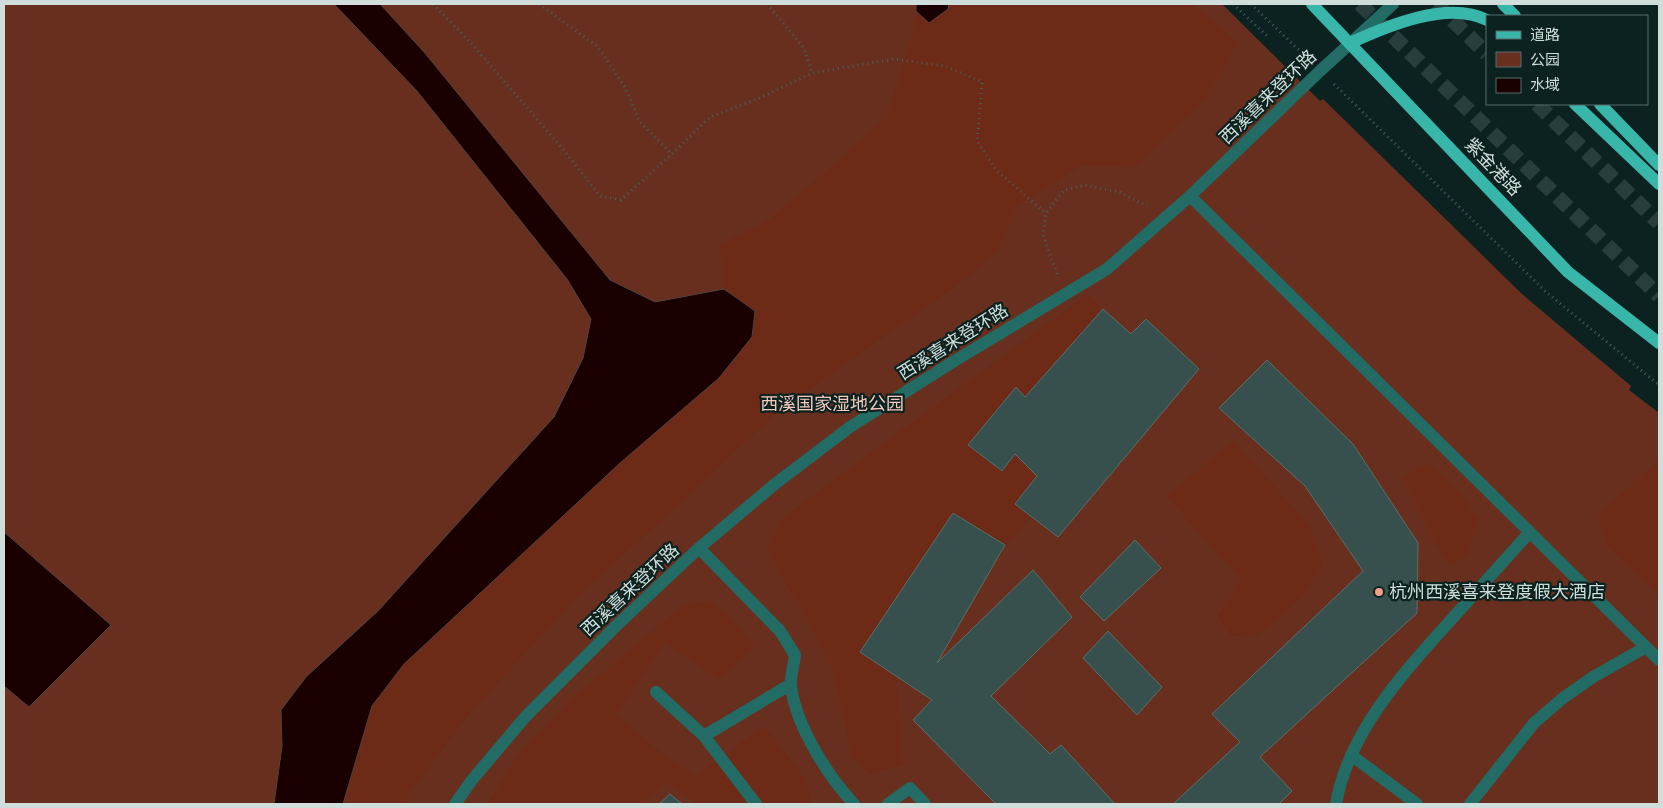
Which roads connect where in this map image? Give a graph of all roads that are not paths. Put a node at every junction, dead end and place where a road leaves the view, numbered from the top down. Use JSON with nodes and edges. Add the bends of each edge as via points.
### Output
{"nodes":[{"id":1,"x":1312,"y":4,"type":"edge"},
{"id":2,"x":1393,"y":4,"type":"edge"},
{"id":3,"x":1503,"y":4,"type":"edge"},
{"id":4,"x":1514,"y":15,"type":"edge"},
{"id":5,"x":1486,"y":20,"type":"edge"},
{"id":6,"x":1350,"y":43,"type":"junction"},
{"id":7,"x":1576,"y":105,"type":"edge"},
{"id":8,"x":1601,"y":105,"type":"edge"},
{"id":9,"x":1659,"y":165,"type":"edge"},
{"id":10,"x":1659,"y":184,"type":"edge"},
{"id":11,"x":1190,"y":196,"type":"junction"},
{"id":12,"x":1659,"y":343,"type":"edge"},
{"id":13,"x":1529,"y":533,"type":"junction"},
{"id":14,"x":699,"y":548,"type":"junction"},
{"id":15,"x":1646,"y":647,"type":"junction"},
{"id":16,"x":1659,"y":660,"type":"edge"},
{"id":17,"x":791,"y":684,"type":"junction"},
{"id":18,"x":656,"y":692,"type":"dead end"},
{"id":19,"x":704,"y":736,"type":"junction"},
{"id":20,"x":1351,"y":755,"type":"junction"},
{"id":21,"x":455,"y":804,"type":"edge"},
{"id":22,"x":756,"y":804,"type":"edge"},
{"id":23,"x":854,"y":804,"type":"edge"},
{"id":24,"x":888,"y":804,"type":"edge"},
{"id":25,"x":925,"y":804,"type":"edge"},
{"id":26,"x":1336,"y":804,"type":"edge"},
{"id":27,"x":1417,"y":804,"type":"edge"},
{"id":28,"x":1470,"y":804,"type":"edge"}],
"edges":[{"from":1,"to":6,"type":"main road","name":"紫金港路"},
{"from":2,"to":6,"type":"street","name":"西溪喜来登环路"},
{"from":3,"to":4,"type":"main road"},
{"from":5,"to":6,"type":"main road","via":[[1450,10],[1406,19]]},
{"from":6,"to":11,"type":"street","name":"西溪喜来登环路"},
{"from":6,"to":12,"type":"main road","name":"紫金港路","via":[[1568,272]]},
{"from":7,"to":10,"type":"main road"},
{"from":8,"to":9,"type":"main road"},
{"from":11,"to":13,"type":"street"},
{"from":11,"to":14,"type":"street","name":"西溪喜来登环路","via":[[1107,269],[850,427]]},
{"from":13,"to":15,"type":"street"},
{"from":13,"to":20,"type":"street","via":[[1405,672]]},
{"from":14,"to":17,"type":"street","via":[[780,631],[795,655]]},
{"from":14,"to":21,"type":"street","name":"西溪喜来登环路","via":[[526,716]]},
{"from":15,"to":16,"type":"street"},
{"from":15,"to":28,"type":"street","via":[[1593,677],[1534,722]]},
{"from":17,"to":19,"type":"street"},
{"from":17,"to":23,"type":"street","via":[[796,707],[815,752]]},
{"from":18,"to":19,"type":"street"},
{"from":19,"to":22,"type":"street"},
{"from":20,"to":26,"type":"street"},
{"from":20,"to":27,"type":"street"},
{"from":24,"to":25,"type":"street","via":[[910,788]]}]}
